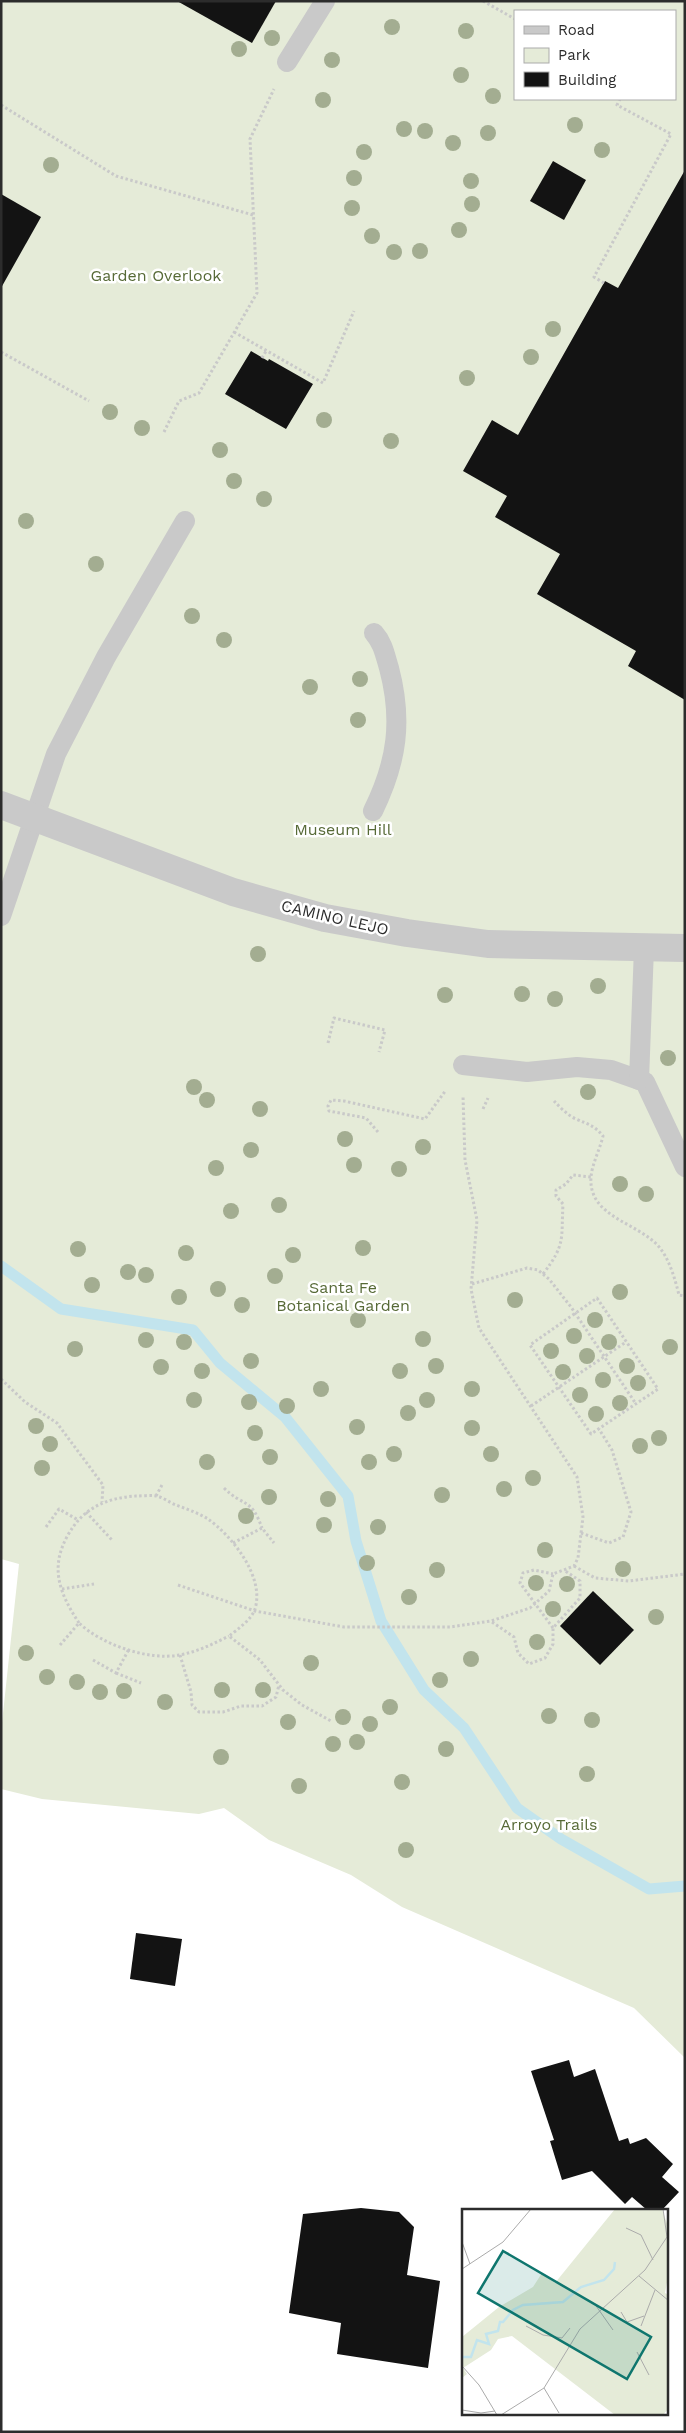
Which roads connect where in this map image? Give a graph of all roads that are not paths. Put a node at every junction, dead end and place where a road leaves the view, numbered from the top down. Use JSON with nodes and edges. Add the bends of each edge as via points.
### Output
{"nodes":[{"id":1,"x":325,"y":1,"type":"edge"},
{"id":2,"x":287,"y":62,"type":"road end"},
{"id":3,"x":185,"y":521,"type":"dead end"},
{"id":4,"x":374,"y":633,"type":"dead end"},
{"id":5,"x":1,"y":805,"type":"edge"},
{"id":6,"x":373,"y":811,"type":"dead end"},
{"id":7,"x":33,"y":816,"type":"junction"},
{"id":8,"x":1,"y":916,"type":"edge"},
{"id":9,"x":644,"y":948,"type":"junction"},
{"id":10,"x":685,"y":948,"type":"edge"},
{"id":11,"x":464,"y":1065,"type":"road end"},
{"id":12,"x":638,"y":1080,"type":"junction"},
{"id":13,"x":685,"y":1168,"type":"edge"}],
"edges":[{"from":1,"to":2,"type":"lane"},
{"from":3,"to":7,"type":"lane","via":[[56,754]]},
{"from":4,"to":6,"type":"lane","via":[[382,642],[386,655],[398,718],[390,768]]},
{"from":5,"to":7,"type":"street","name":"CAMINO LEJO"},
{"from":7,"to":8,"type":"lane"},
{"from":7,"to":9,"type":"street","name":"CAMINO LEJO","via":[[233,892],[324,918],[488,944]]},
{"from":9,"to":10,"type":"street","name":"CAMINO LEJO"},
{"from":9,"to":12,"type":"lane"},
{"from":11,"to":12,"type":"lane","via":[[527,1072],[577,1067],[611,1070]]},
{"from":12,"to":13,"type":"lane","via":[[645,1082]]}]}
